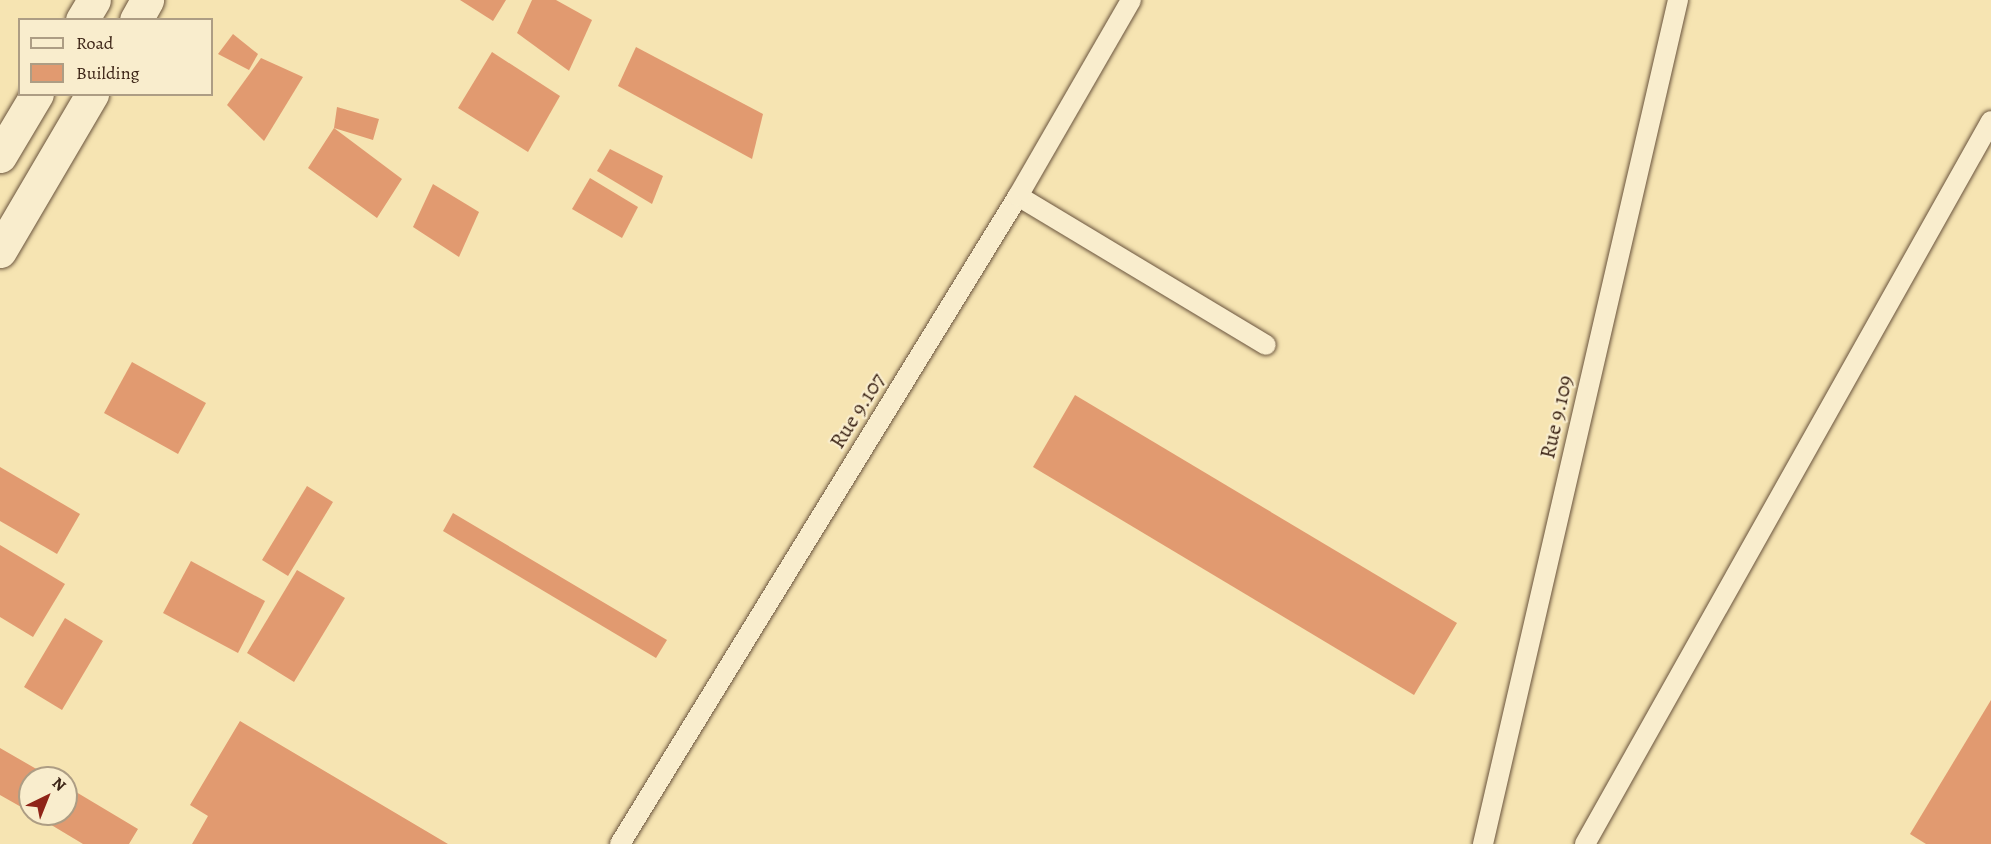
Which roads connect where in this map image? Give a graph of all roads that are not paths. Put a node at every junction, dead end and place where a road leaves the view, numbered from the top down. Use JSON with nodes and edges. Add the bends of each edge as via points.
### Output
{"nodes":[{"id":1,"x":93,"y":0,"type":"edge"},
{"id":2,"x":147,"y":0,"type":"edge"},
{"id":3,"x":1131,"y":0,"type":"edge"},
{"id":4,"x":1678,"y":0,"type":"edge"},
{"id":5,"x":83,"y":18,"type":"edge"},
{"id":6,"x":137,"y":18,"type":"edge"},
{"id":7,"x":36,"y":96,"type":"edge"},
{"id":8,"x":91,"y":96,"type":"edge"},
{"id":9,"x":1991,"y":121,"type":"edge"},
{"id":10,"x":0,"y":156,"type":"edge"},
{"id":11,"x":1018,"y":196,"type":"junction"},
{"id":12,"x":0,"y":251,"type":"edge"},
{"id":13,"x":1266,"y":345,"type":"dead end"},
{"id":14,"x":620,"y":844,"type":"edge"},
{"id":15,"x":1482,"y":844,"type":"edge"},
{"id":16,"x":1585,"y":844,"type":"edge"}],
"edges":[{"from":1,"to":5,"type":"main road"},
{"from":2,"to":6,"type":"main road"},
{"from":3,"to":11,"type":"lane","name":"Rue 9.107"},
{"from":4,"to":15,"type":"lane","name":"Rue 9.109"},
{"from":7,"to":10,"type":"main road"},
{"from":8,"to":12,"type":"main road"},
{"from":9,"to":16,"type":"lane"},
{"from":11,"to":13,"type":"lane"},
{"from":11,"to":14,"type":"lane","name":"Rue 9.107"}]}
